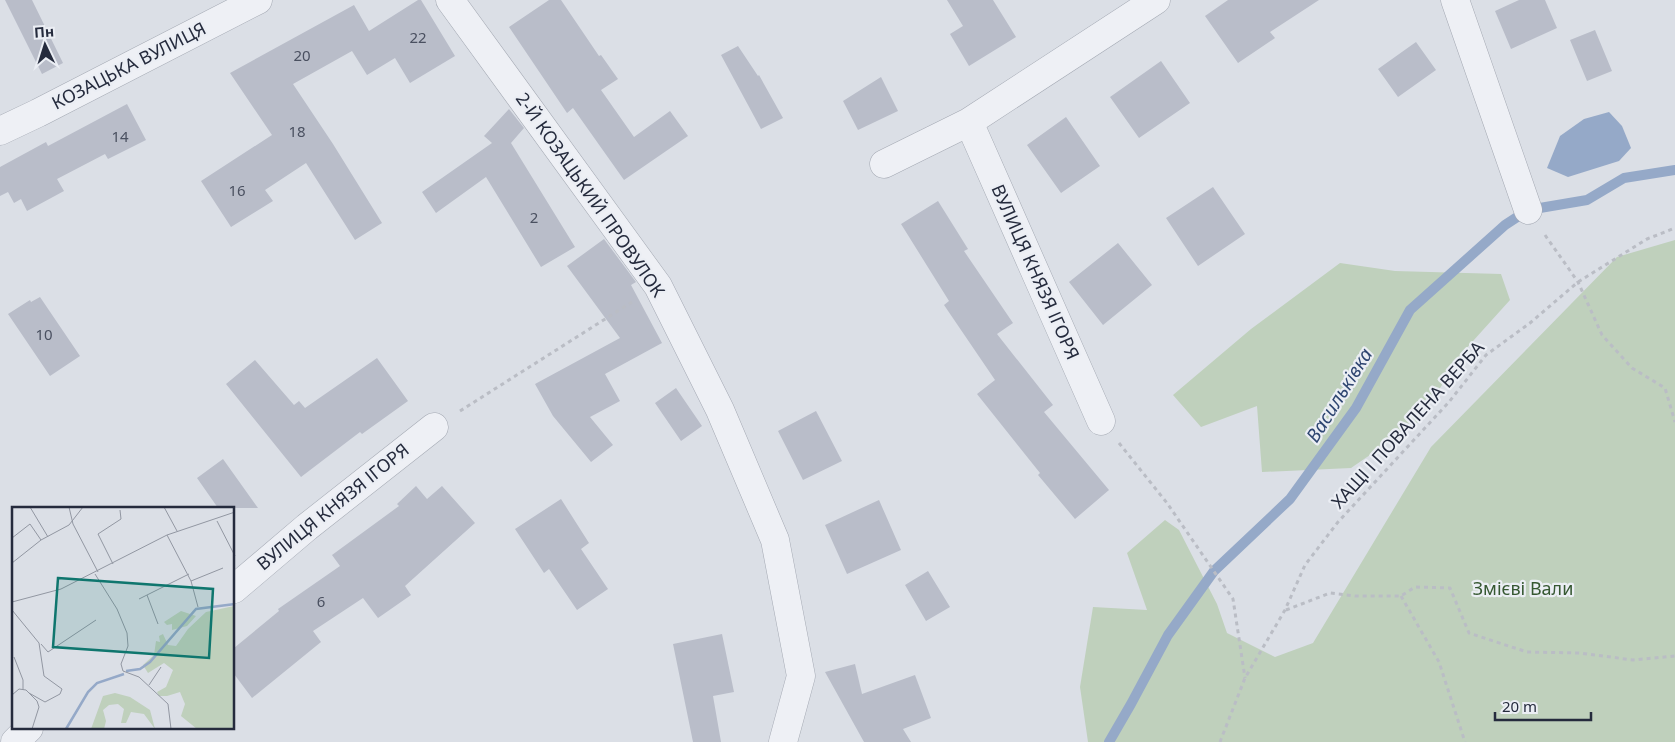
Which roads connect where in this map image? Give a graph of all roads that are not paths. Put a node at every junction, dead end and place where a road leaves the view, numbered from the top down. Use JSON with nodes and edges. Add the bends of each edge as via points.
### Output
{"nodes":[{"id":1,"x":258,"y":0,"type":"edge"},
{"id":2,"x":450,"y":0,"type":"edge"},
{"id":3,"x":1156,"y":0,"type":"edge"},
{"id":4,"x":1455,"y":0,"type":"edge"},
{"id":5,"x":969,"y":122,"type":"junction"},
{"id":6,"x":0,"y":131,"type":"edge"},
{"id":7,"x":884,"y":164,"type":"dead end"},
{"id":8,"x":1528,"y":210,"type":"road end"},
{"id":9,"x":1102,"y":421,"type":"road end"},
{"id":10,"x":434,"y":427,"type":"road end"},
{"id":11,"x":235,"y":588,"type":"edge"},
{"id":12,"x":28,"y":730,"type":"edge"},
{"id":13,"x":15,"y":742,"type":"edge"},
{"id":14,"x":783,"y":742,"type":"edge"}],
"edges":[{"from":1,"to":6,"type":"street","name":"КОЗАЦЬКА ВУЛИЦЯ"},
{"from":2,"to":14,"type":"street","name":"2-Й КОЗАЦЬКИЙ ПРОВУЛОК","via":[[658,286],[720,410],[775,540],[801,676]]},
{"from":3,"to":5,"type":"street"},
{"from":4,"to":8,"type":"street"},
{"from":5,"to":7,"type":"street"},
{"from":5,"to":9,"type":"street","name":"ВУЛИЦЯ КНЯЗЯ ІГОРЯ"},
{"from":10,"to":11,"type":"street","name":"ВУЛИЦЯ КНЯЗЯ ІГОРЯ"},
{"from":12,"to":13,"type":"street"}]}
